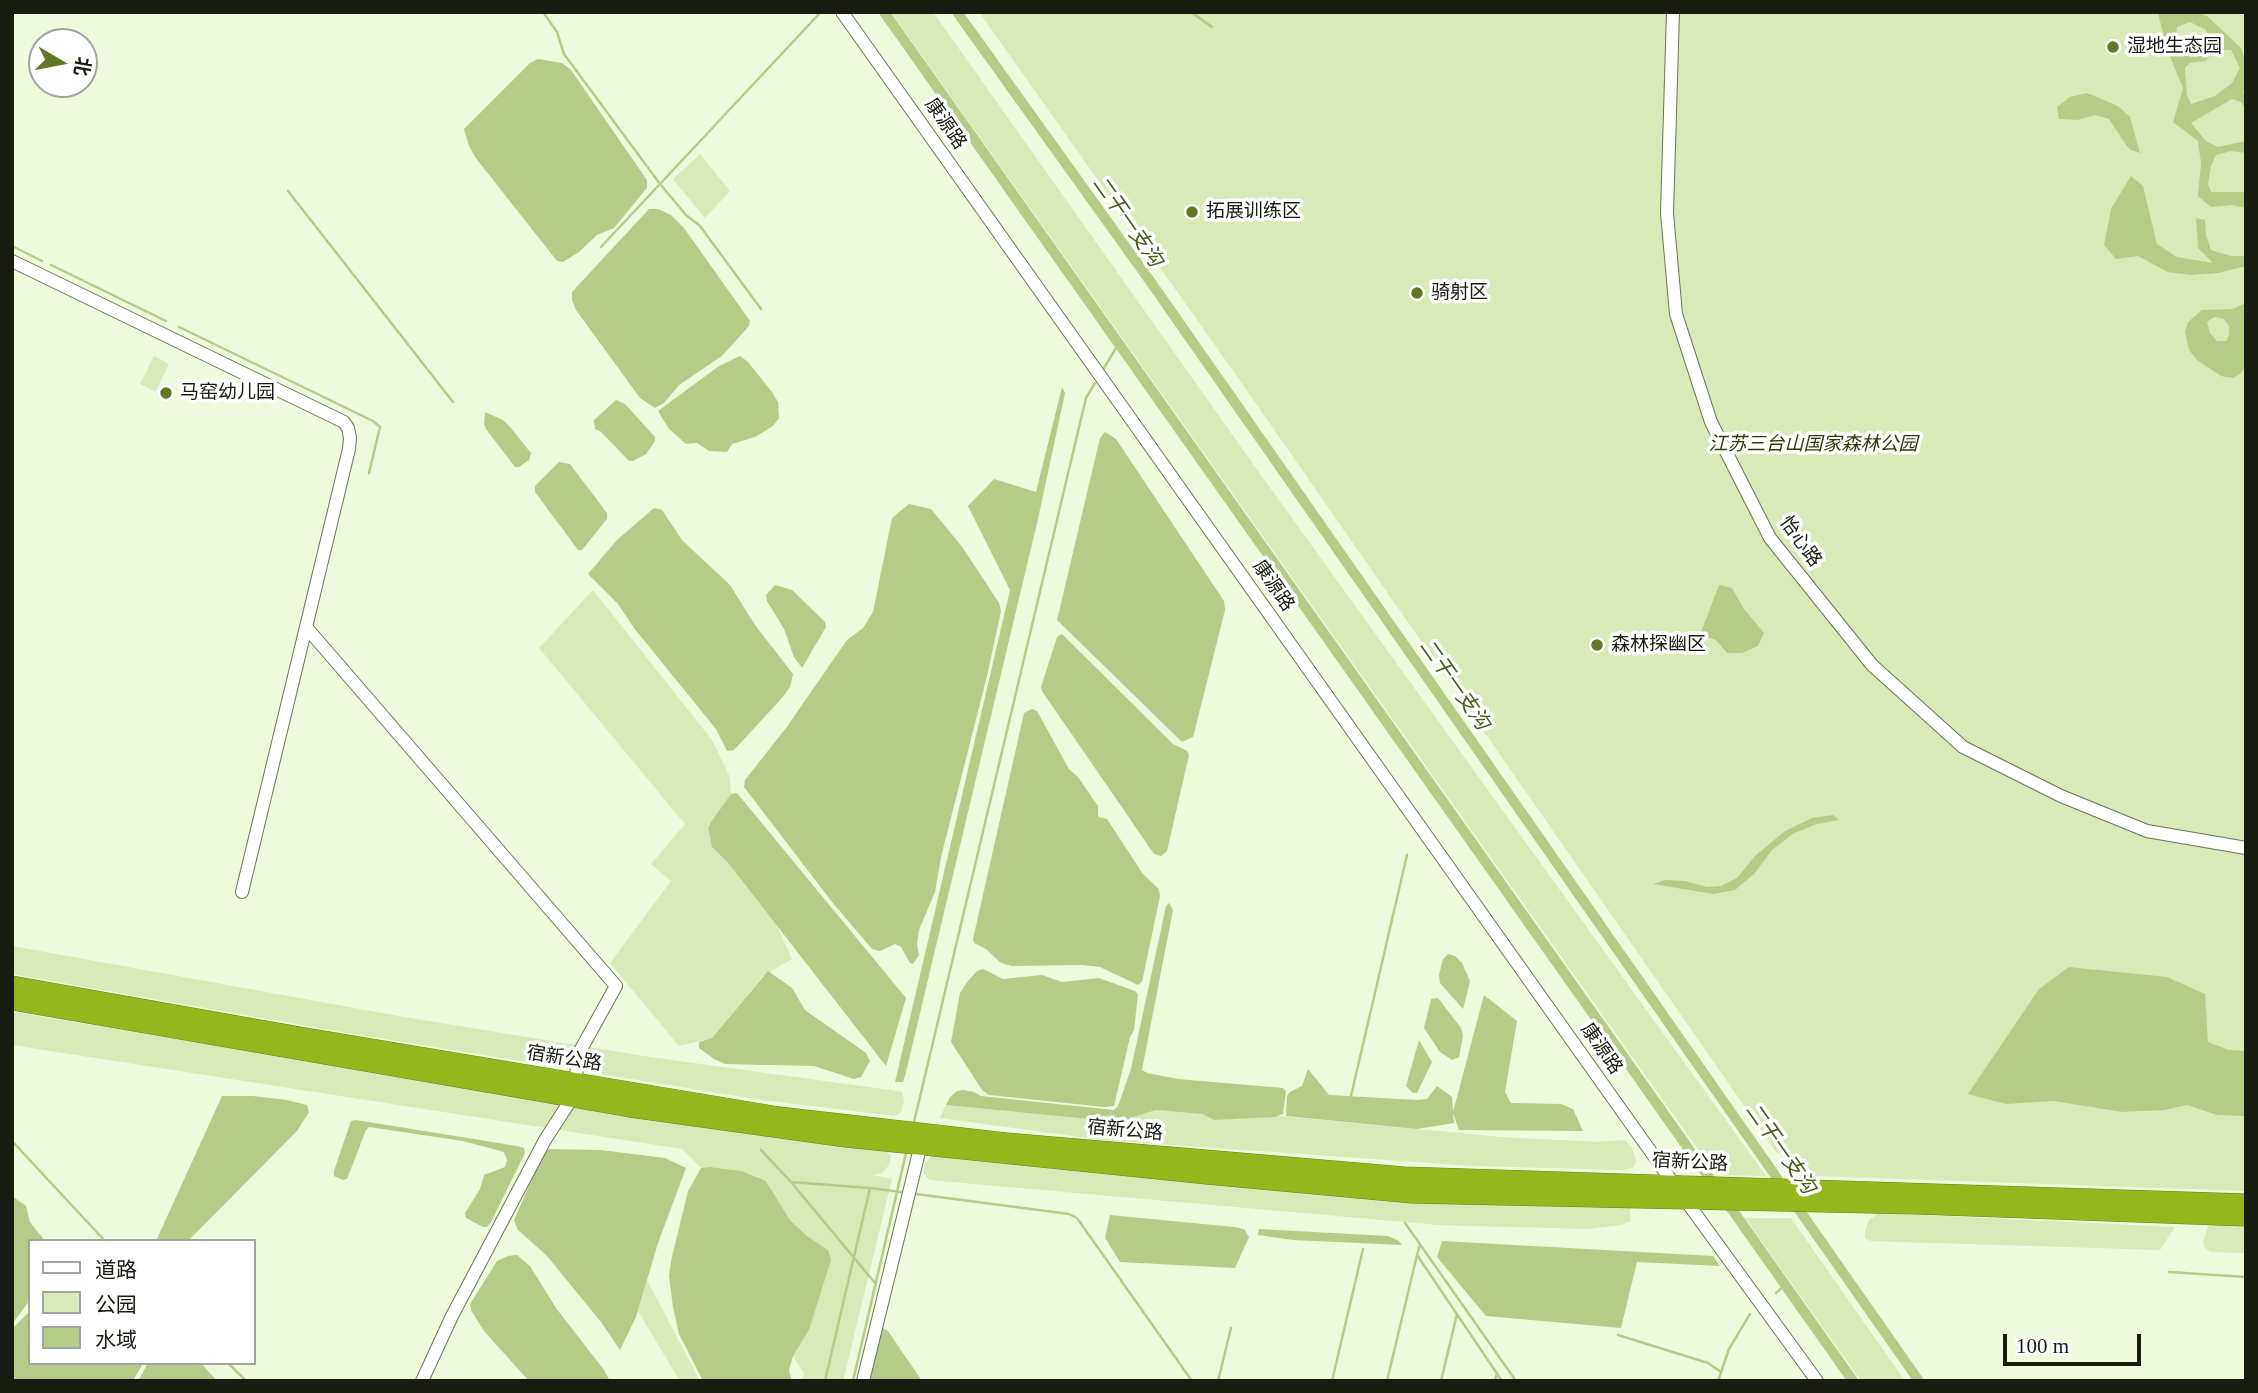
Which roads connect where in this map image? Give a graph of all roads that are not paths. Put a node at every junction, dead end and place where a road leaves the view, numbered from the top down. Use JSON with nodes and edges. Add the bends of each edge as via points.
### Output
{"nodes":[{"id":1,"x":842,"y":12,"type":"edge"},
{"id":2,"x":1672,"y":12,"type":"edge"},
{"id":3,"x":12,"y":261,"type":"edge"},
{"id":4,"x":306,"y":626,"type":"junction"},
{"id":5,"x":2246,"y":848,"type":"edge"},
{"id":6,"x":242,"y":892,"type":"dead end"},
{"id":7,"x":12,"y":985,"type":"edge"},
{"id":8,"x":12,"y":1001,"type":"edge"},
{"id":9,"x":573,"y":1090,"type":"junction"},
{"id":10,"x":922,"y":1139,"type":"junction"},
{"id":11,"x":1673,"y":1183,"type":"junction"},
{"id":12,"x":1795,"y":1195,"type":"junction"},
{"id":13,"x":1687,"y":1199,"type":"junction"},
{"id":14,"x":2246,"y":1203,"type":"edge"},
{"id":15,"x":2246,"y":1217,"type":"edge"},
{"id":16,"x":422,"y":1381,"type":"edge"},
{"id":17,"x":863,"y":1381,"type":"edge"},
{"id":18,"x":1817,"y":1381,"type":"edge"}],
"edges":[{"from":1,"to":11,"type":"street","name":"康源路"},
{"from":2,"to":5,"type":"street","name":"怡心路","via":[[1667,214],[1676,314],[1711,422],[1770,538],[1872,665],[1963,747],[2061,796],[2147,831]]},
{"from":3,"to":4,"type":"street","via":[[344,422],[349,449]]},
{"from":4,"to":6,"type":"street"},
{"from":4,"to":9,"type":"street","via":[[615,986],[580,1051]]},
{"from":7,"to":9,"type":"highway","name":"宿新公路"},
{"from":8,"to":9,"type":"highway","name":"宿新公路"},
{"from":9,"to":10,"type":"highway","name":"宿新公路","via":[[832,1136]]},
{"from":9,"to":16,"type":"street"},
{"from":10,"to":11,"type":"highway","name":"宿新公路","via":[[1404,1176]]},
{"from":10,"to":13,"type":"highway","name":"宿新公路","via":[[1412,1194]]},
{"from":10,"to":17,"type":"street"},
{"from":11,"to":12,"type":"highway","name":"宿新公路"},
{"from":11,"to":13,"type":"street","name":"康源路"},
{"from":12,"to":13,"type":"highway","name":"宿新公路"},
{"from":12,"to":14,"type":"highway","name":"宿新公路"},
{"from":12,"to":15,"type":"highway","name":"宿新公路"},
{"from":13,"to":18,"type":"street"}]}
